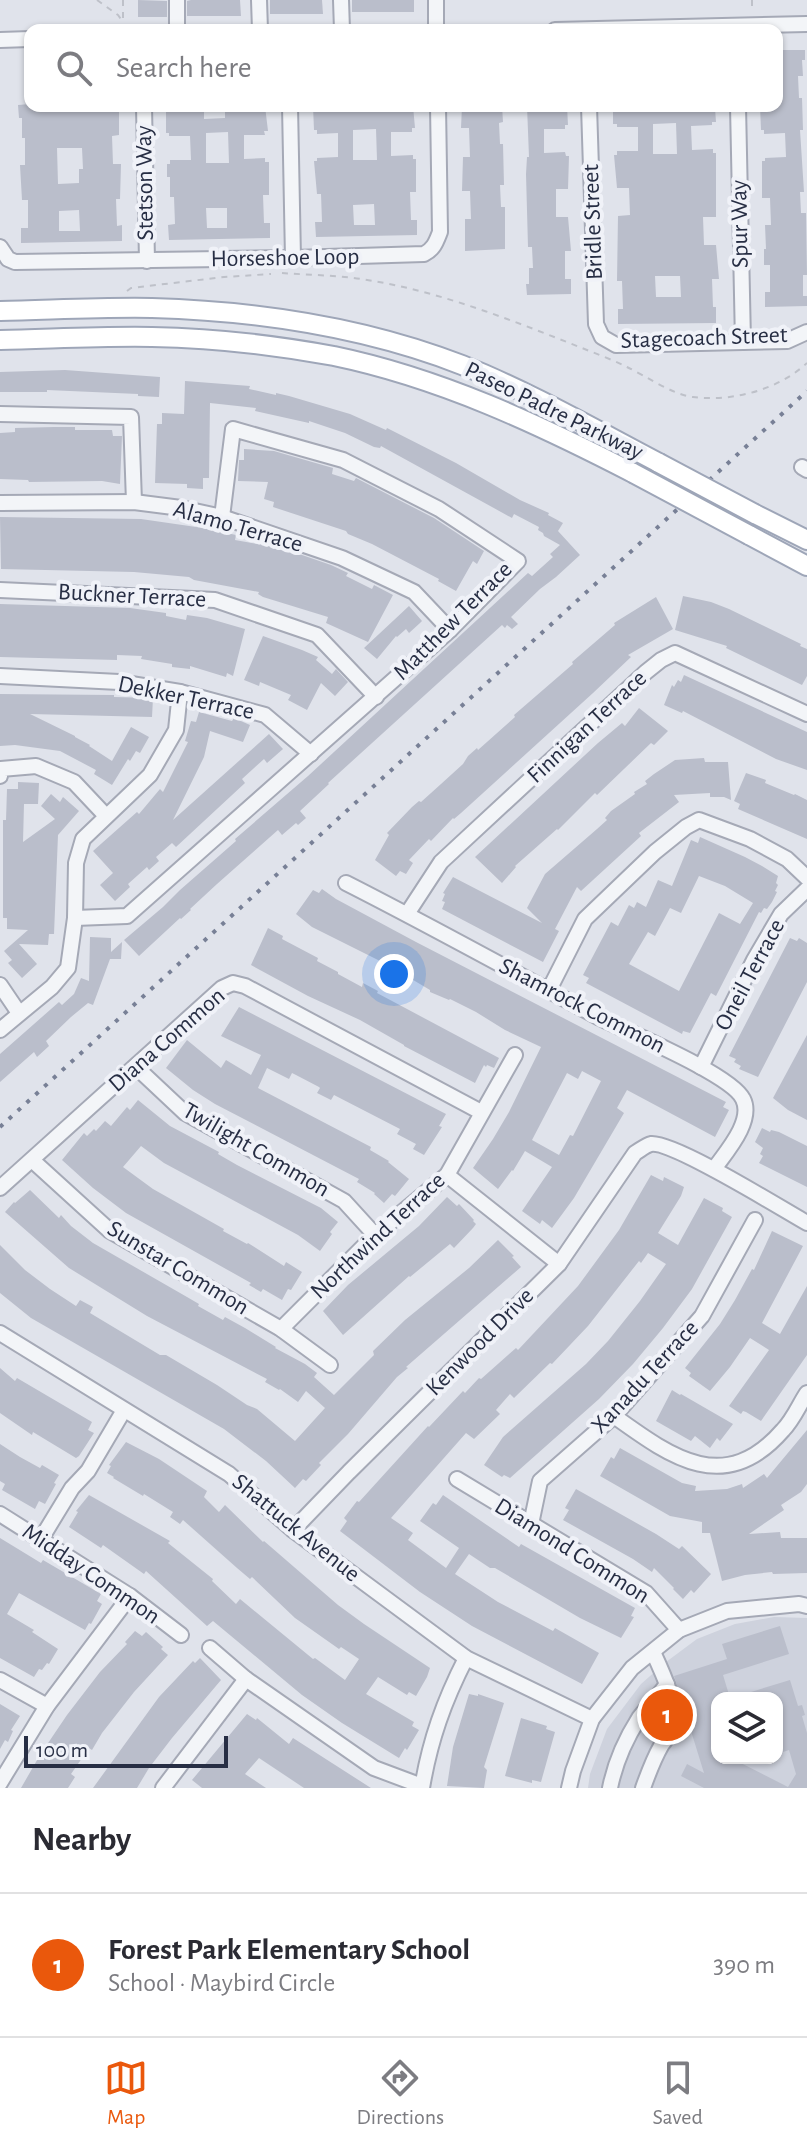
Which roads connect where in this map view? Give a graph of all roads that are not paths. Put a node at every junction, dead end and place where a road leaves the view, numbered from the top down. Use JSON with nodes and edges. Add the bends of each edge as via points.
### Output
{"nodes":[{"id":1,"x":177,"y":0,"type":"edge"},
{"id":2,"x":259,"y":0,"type":"edge"},
{"id":3,"x":341,"y":0,"type":"edge"},
{"id":4,"x":436,"y":0,"type":"edge"},
{"id":5,"x":177,"y":24,"type":"edge"},
{"id":6,"x":260,"y":24,"type":"edge"},
{"id":7,"x":342,"y":24,"type":"edge"},
{"id":8,"x":436,"y":24,"type":"edge"},
{"id":9,"x":807,"y":24,"type":"edge"},
{"id":10,"x":783,"y":25,"type":"edge"},
{"id":11,"x":24,"y":39,"type":"edge"},
{"id":12,"x":0,"y":40,"type":"edge"},
{"id":13,"x":144,"y":112,"type":"edge"},
{"id":14,"x":290,"y":112,"type":"edge"},
{"id":15,"x":438,"y":112,"type":"edge"},
{"id":16,"x":589,"y":112,"type":"edge"},
{"id":17,"x":738,"y":112,"type":"edge"},
{"id":18,"x":0,"y":247,"type":"edge"},
{"id":19,"x":293,"y":258,"type":"junction"},
{"id":20,"x":147,"y":261,"type":"junction"},
{"id":21,"x":0,"y":311,"type":"edge"},
{"id":22,"x":807,"y":332,"type":"edge"},
{"id":23,"x":602,"y":337,"type":"joint"},
{"id":24,"x":0,"y":340,"type":"edge"},
{"id":25,"x":743,"y":342,"type":"junction"},
{"id":26,"x":0,"y":414,"type":"edge"},
{"id":27,"x":134,"y":502,"type":"junction"},
{"id":28,"x":0,"y":503,"type":"edge"},
{"id":29,"x":222,"y":517,"type":"junction"},
{"id":30,"x":807,"y":540,"type":"edge"},
{"id":31,"x":807,"y":566,"type":"edge"},
{"id":32,"x":0,"y":590,"type":"edge"},
{"id":33,"x":450,"y":630,"type":"junction"},
{"id":34,"x":0,"y":676,"type":"edge"},
{"id":35,"x":180,"y":692,"type":"junction"},
{"id":36,"x":376,"y":697,"type":"junction"},
{"id":37,"x":807,"y":714,"type":"edge"},
{"id":38,"x":311,"y":754,"type":"junction"},
{"id":39,"x":0,"y":776,"type":"edge"},
{"id":40,"x":106,"y":816,"type":"junction"},
{"id":41,"x":807,"y":878,"type":"edge"},
{"id":42,"x":346,"y":883,"type":"dead end"},
{"id":43,"x":807,"y":889,"type":"edge"},
{"id":44,"x":407,"y":914,"type":"junction"},
{"id":45,"x":75,"y":918,"type":"junction"},
{"id":46,"x":0,"y":985,"type":"edge"},
{"id":47,"x":549,"y":990,"type":"junction"},
{"id":48,"x":19,"y":1013,"type":"junction"},
{"id":49,"x":0,"y":1030,"type":"edge"},
{"id":50,"x":515,"y":1055,"type":"dead end"},
{"id":51,"x":136,"y":1067,"type":"junction"},
{"id":52,"x":701,"y":1067,"type":"junction"},
{"id":53,"x":481,"y":1112,"type":"junction"},
{"id":54,"x":32,"y":1160,"type":"junction"},
{"id":55,"x":714,"y":1169,"type":"junction"},
{"id":56,"x":447,"y":1175,"type":"junction"},
{"id":57,"x":0,"y":1188,"type":"edge"},
{"id":58,"x":755,"y":1220,"type":"dead end"},
{"id":59,"x":807,"y":1223,"type":"edge"},
{"id":60,"x":375,"y":1235,"type":"junction"},
{"id":61,"x":559,"y":1264,"type":"junction"},
{"id":62,"x":281,"y":1329,"type":"junction"},
{"id":63,"x":0,"y":1333,"type":"edge"},
{"id":64,"x":330,"y":1365,"type":"dead end"},
{"id":65,"x":807,"y":1393,"type":"edge"},
{"id":66,"x":124,"y":1410,"type":"junction"},
{"id":67,"x":614,"y":1416,"type":"junction"},
{"id":68,"x":457,"y":1479,"type":"dead end"},
{"id":69,"x":0,"y":1514,"type":"edge"},
{"id":70,"x":531,"y":1524,"type":"junction"},
{"id":71,"x":293,"y":1530,"type":"junction"},
{"id":72,"x":41,"y":1539,"type":"junction"},
{"id":73,"x":130,"y":1596,"type":"junction"},
{"id":74,"x":807,"y":1606,"type":"edge"},
{"id":75,"x":679,"y":1630,"type":"junction"},
{"id":76,"x":181,"y":1635,"type":"dead end"},
{"id":77,"x":210,"y":1648,"type":"dead end"},
{"id":78,"x":653,"y":1652,"type":"junction"},
{"id":79,"x":466,"y":1658,"type":"junction"},
{"id":80,"x":246,"y":1679,"type":"junction"},
{"id":81,"x":0,"y":1680,"type":"edge"},
{"id":82,"x":667,"y":1684,"type":"junction"},
{"id":83,"x":47,"y":1706,"type":"junction"},
{"id":84,"x":592,"y":1719,"type":"junction"},
{"id":85,"x":0,"y":1783,"type":"edge"},
{"id":86,"x":165,"y":1787,"type":"edge"},
{"id":87,"x":422,"y":1787,"type":"edge"},
{"id":88,"x":569,"y":1788,"type":"edge"},
{"id":89,"x":610,"y":1788,"type":"edge"},
{"id":90,"x":643,"y":1788,"type":"edge"}],
"edges":[{"from":1,"to":5,"type":"street"},
{"from":2,"to":6,"type":"street"},
{"from":3,"to":7,"type":"street"},
{"from":4,"to":8,"type":"street"},
{"from":9,"to":10,"type":"street"},
{"from":11,"to":12,"type":"street"},
{"from":13,"to":20,"type":"street","name":"Stetson Way"},
{"from":14,"to":19,"type":"street"},
{"from":15,"to":19,"type":"street","name":"Horseshoe Loop","via":[[440,232],[431,250]]},
{"from":16,"to":23,"type":"street","name":"Bridle Street","via":[[596,324]]},
{"from":17,"to":25,"type":"street","name":"Spur Way"},
{"from":18,"to":20,"type":"street","name":"Horseshoe Loop","via":[[15,262]]},
{"from":19,"to":20,"type":"street","name":"Horseshoe Loop"},
{"from":21,"to":30,"type":"main road","name":"Paseo Padre Parkway","bridge":true,"via":[[221,312],[280,318],[403,345],[519,390]]},
{"from":22,"to":25,"type":"street","name":"Stagecoach Street","via":[[787,341]]},
{"from":23,"to":25,"type":"street","name":"Stagecoach Street","via":[[616,345]]},
{"from":24,"to":31,"type":"main road","name":"Paseo Padre Parkway","bridge":true,"via":[[218,340],[335,357],[502,409]]},
{"from":26,"to":27,"type":"street","via":[[131,417]]},
{"from":27,"to":28,"type":"street","name":"Alamo Terrace"},
{"from":27,"to":29,"type":"street","name":"Alamo Terrace"},
{"from":29,"to":33,"type":"street","name":"Alamo Terrace","via":[[342,558],[414,592]]},
{"from":29,"to":33,"type":"street","name":"Matthew Terrace","via":[[233,429],[343,460],[439,509],[518,561]]},
{"from":32,"to":36,"type":"street","name":"Buckner Terrace","via":[[215,600],[317,635]]},
{"from":33,"to":36,"type":"street","name":"Matthew Terrace"},
{"from":34,"to":35,"type":"street","name":"Dekker Terrace","via":[[119,682]]},
{"from":35,"to":38,"type":"street","name":"Dekker Terrace","via":[[265,715]]},
{"from":35,"to":40,"type":"street","via":[[176,730],[150,775]]},
{"from":36,"to":38,"type":"street","name":"Matthew Terrace"},
{"from":37,"to":44,"type":"street","name":"Finnigan Terrace","via":[[675,653],[646,672],[441,862]]},
{"from":38,"to":45,"type":"street","name":"Matthew Terrace","via":[[127,916]]},
{"from":39,"to":40,"type":"street","via":[[1,769],[36,766],[74,782]]},
{"from":40,"to":45,"type":"street","via":[[83,839],[79,851]]},
{"from":41,"to":47,"type":"street","via":[[787,859],[750,839],[699,820],[655,852],[585,919]]},
{"from":42,"to":44,"type":"street","name":"Shamrock Common"},
{"from":43,"to":52,"type":"street","name":"Oneil Terrace","via":[[781,914]]},
{"from":44,"to":47,"type":"street","name":"Shamrock Common"},
{"from":45,"to":48,"type":"street","via":[[68,968]]},
{"from":46,"to":48,"type":"street"},
{"from":47,"to":52,"type":"street","name":"Shamrock Common"},
{"from":48,"to":49,"type":"street"},
{"from":50,"to":53,"type":"street","name":"Northwind Terrace"},
{"from":51,"to":53,"type":"street","name":"Diana Common","via":[[233,983]]},
{"from":51,"to":54,"type":"street","name":"Diana Common"},
{"from":51,"to":60,"type":"street","name":"Twilight Common","via":[[185,1113],[344,1201]]},
{"from":52,"to":55,"type":"street","name":"Shamrock Common","via":[[744,1099],[746,1116],[740,1131]]},
{"from":53,"to":56,"type":"street","name":"Northwind Terrace"},
{"from":54,"to":57,"type":"street","name":"Diana Common"},
{"from":54,"to":62,"type":"street","name":"Sunstar Common","via":[[110,1231]]},
{"from":55,"to":59,"type":"street"},
{"from":55,"to":61,"type":"street","name":"Kenwood Drive","via":[[651,1144],[635,1153]]},
{"from":56,"to":60,"type":"street","name":"Northwind Terrace"},
{"from":56,"to":61,"type":"street"},
{"from":58,"to":67,"type":"street","name":"Xanadu Terrace","via":[[702,1316]]},
{"from":60,"to":62,"type":"street","name":"Northwind Terrace"},
{"from":61,"to":71,"type":"street","name":"Kenwood Drive"},
{"from":62,"to":64,"type":"street","name":"Sunstar Common"},
{"from":63,"to":66,"type":"street","name":"Shattuck Avenue"},
{"from":65,"to":67,"type":"street","via":[[784,1430],[751,1459],[720,1467],[688,1462]]},
{"from":66,"to":71,"type":"street","name":"Shattuck Avenue","via":[[229,1474]]},
{"from":66,"to":72,"type":"street"},
{"from":67,"to":70,"type":"street","name":"Xanadu Terrace","via":[[540,1481]]},
{"from":68,"to":70,"type":"street","name":"Diamond Common"},
{"from":69,"to":72,"type":"street","name":"Midday Common"},
{"from":70,"to":75,"type":"street","name":"Diamond Common","via":[[646,1593]]},
{"from":71,"to":79,"type":"street","name":"Shattuck Avenue"},
{"from":72,"to":73,"type":"street","name":"Midday Common"},
{"from":73,"to":76,"type":"street","name":"Midday Common"},
{"from":73,"to":83,"type":"street"},
{"from":74,"to":75,"type":"street","via":[[727,1611]]},
{"from":75,"to":78,"type":"street"},
{"from":77,"to":80,"type":"street"},
{"from":78,"to":82,"type":"street"},
{"from":78,"to":84,"type":"street","via":[[632,1668]]},
{"from":79,"to":84,"type":"street","name":"Shattuck Avenue"},
{"from":79,"to":87,"type":"street","via":[[433,1734]]},
{"from":80,"to":86,"type":"street"},
{"from":80,"to":87,"type":"street","via":[[374,1768]]},
{"from":81,"to":83,"type":"street"},
{"from":82,"to":89,"type":"street","via":[[627,1740]]},
{"from":82,"to":90,"type":"street","via":[[675,1728]]},
{"from":83,"to":85,"type":"street"},
{"from":84,"to":88,"type":"street"}]}
